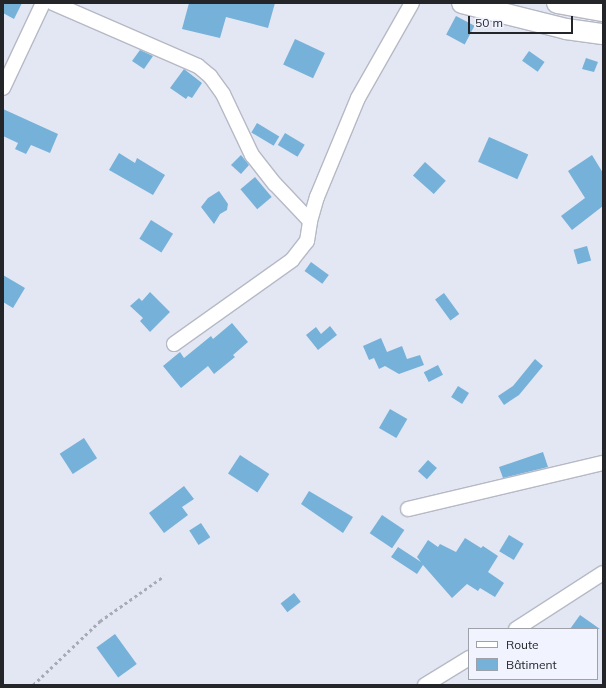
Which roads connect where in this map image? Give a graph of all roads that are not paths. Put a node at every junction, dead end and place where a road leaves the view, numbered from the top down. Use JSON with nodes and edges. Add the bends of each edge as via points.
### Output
{"nodes":[{"id":1,"x":43,"y":3,"type":"edge"},
{"id":2,"x":53,"y":3,"type":"edge"},
{"id":3,"x":412,"y":3,"type":"edge"},
{"id":4,"x":462,"y":3,"type":"edge"},
{"id":5,"x":557,"y":3,"type":"edge"},
{"id":6,"x":603,"y":11,"type":"edge"},
{"id":7,"x":603,"y":34,"type":"edge"},
{"id":8,"x":3,"y":88,"type":"edge"},
{"id":9,"x":310,"y":220,"type":"junction"},
{"id":10,"x":174,"y":344,"type":"dead end"},
{"id":11,"x":603,"y":463,"type":"edge"},
{"id":12,"x":408,"y":509,"type":"dead end"},
{"id":13,"x":603,"y":573,"type":"edge"},
{"id":14,"x":518,"y":628,"type":"edge"},
{"id":15,"x":468,"y":659,"type":"edge"},
{"id":16,"x":425,"y":685,"type":"edge"}],
"edges":[{"from":1,"to":8,"type":"street"},
{"from":2,"to":9,"type":"street","via":[[198,66],[210,76],[223,94],[252,155],[275,184]]},
{"from":3,"to":9,"type":"street","via":[[358,98]]},
{"from":4,"to":7,"type":"street","via":[[566,29]]},
{"from":5,"to":6,"type":"street"},
{"from":9,"to":10,"type":"street","via":[[307,241],[292,260]]},
{"from":11,"to":12,"type":"street"},
{"from":13,"to":14,"type":"street"},
{"from":15,"to":16,"type":"street"}]}
